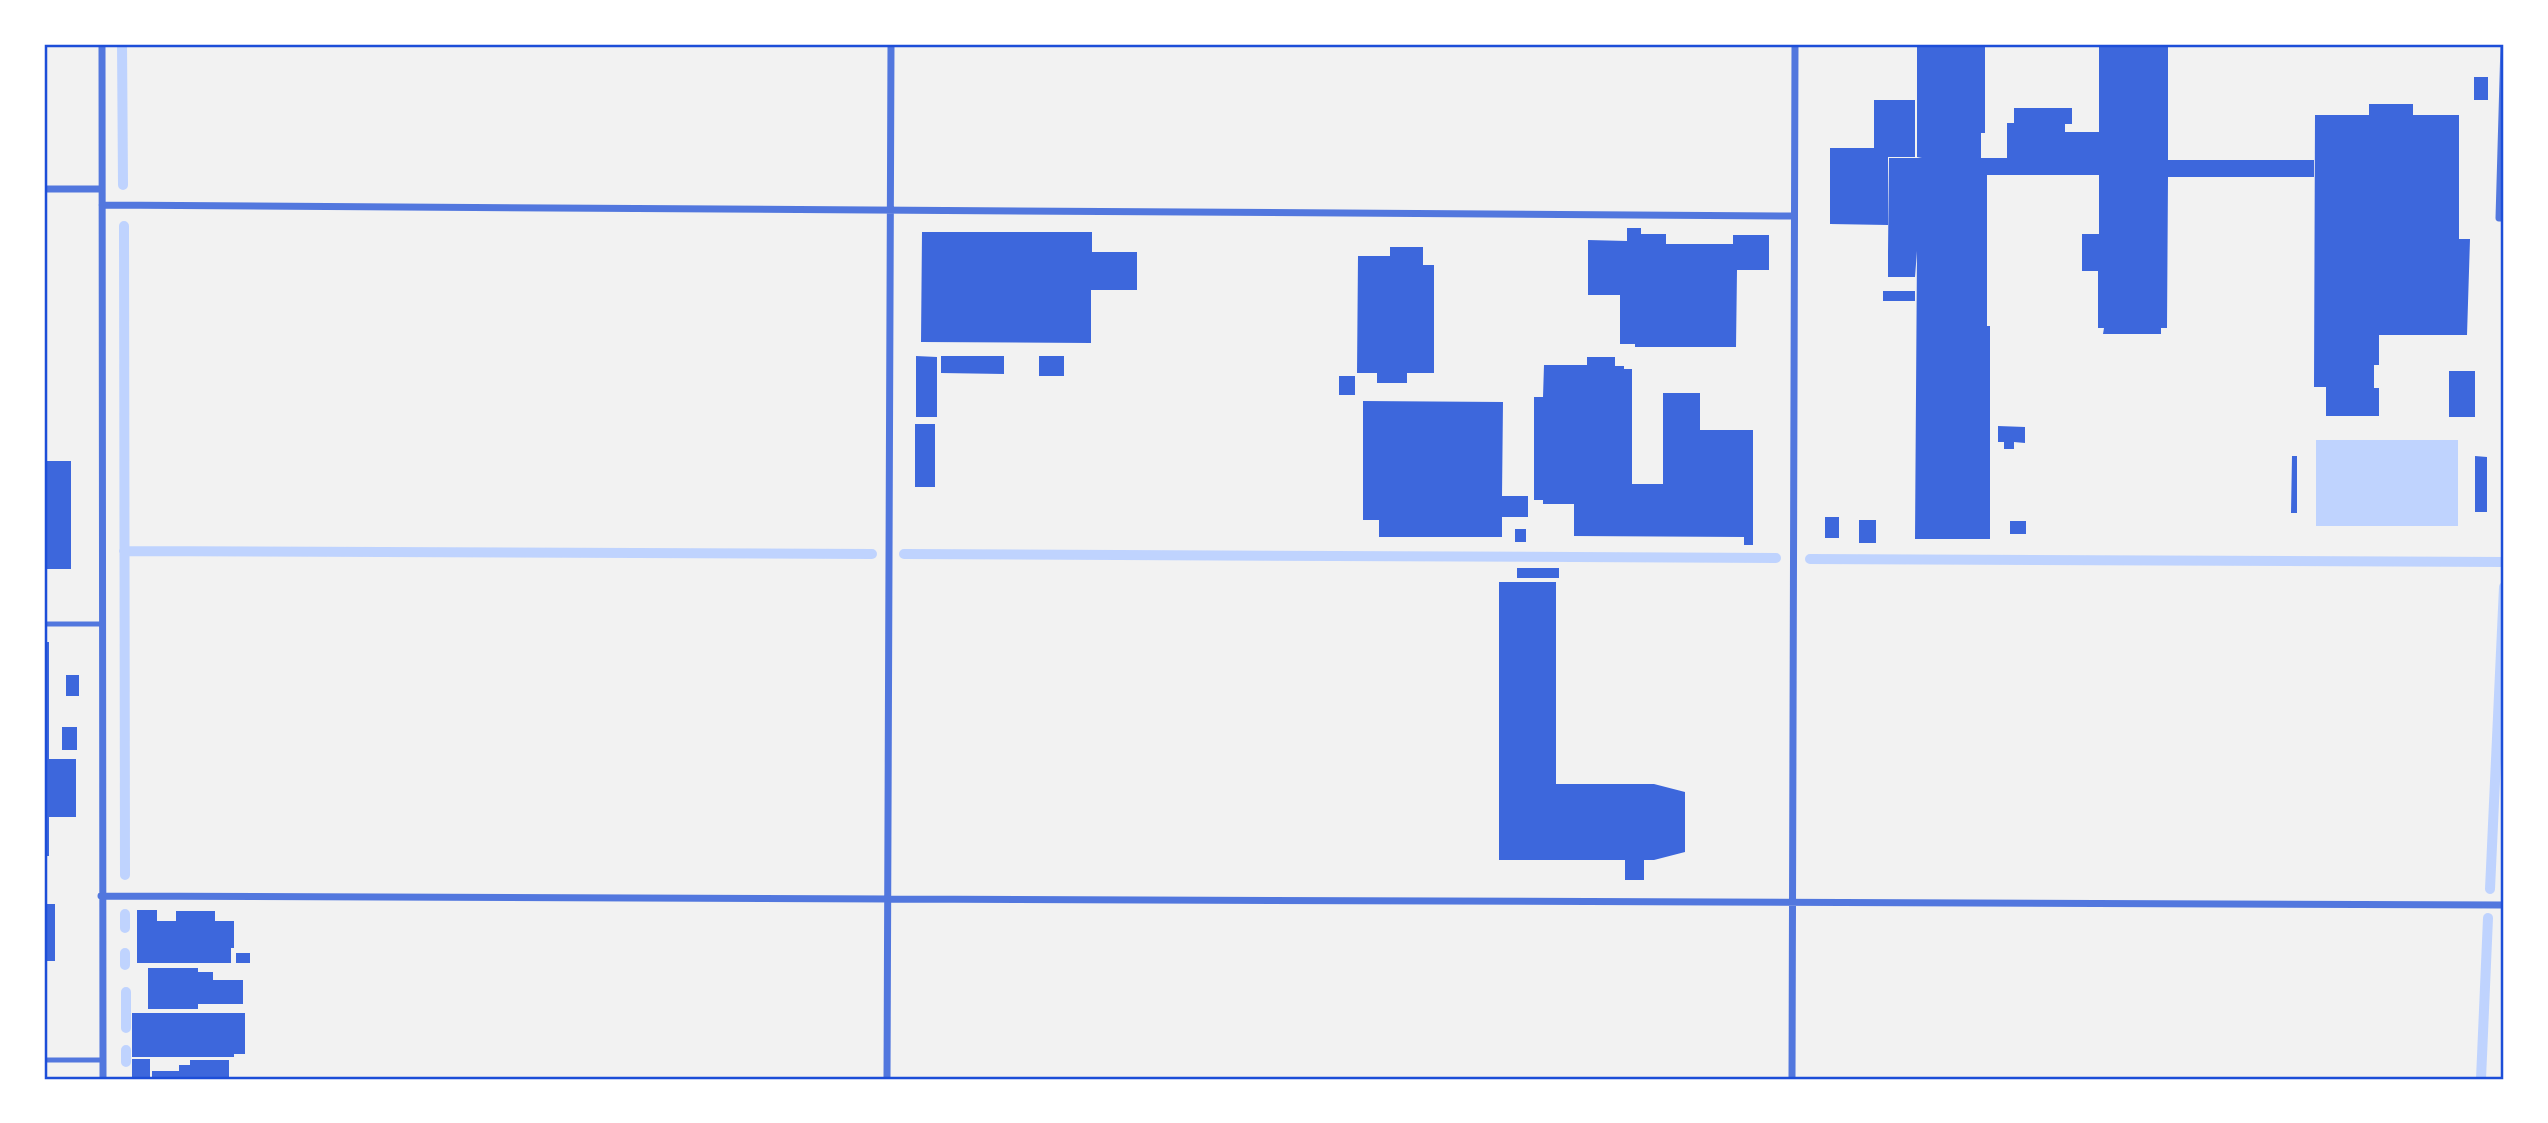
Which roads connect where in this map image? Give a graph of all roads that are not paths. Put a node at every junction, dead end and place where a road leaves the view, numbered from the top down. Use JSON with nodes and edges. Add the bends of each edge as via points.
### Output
{"nodes":[{"id":1,"x":102,"y":44,"type":"edge"},
{"id":2,"x":891,"y":44,"type":"edge"},
{"id":3,"x":1795,"y":44,"type":"edge"},
{"id":4,"x":2504,"y":44,"type":"edge"},
{"id":5,"x":44,"y":189,"type":"edge"},
{"id":6,"x":102,"y":189,"type":"junction"},
{"id":7,"x":102,"y":205,"type":"junction"},
{"id":8,"x":892,"y":211,"type":"junction"},
{"id":9,"x":1794,"y":216,"type":"junction"},
{"id":10,"x":2504,"y":218,"type":"edge"},
{"id":11,"x":44,"y":624,"type":"edge"},
{"id":12,"x":102,"y":624,"type":"junction"},
{"id":13,"x":102,"y":896,"type":"junction"},
{"id":14,"x":888,"y":899,"type":"junction"},
{"id":15,"x":1792,"y":902,"type":"junction"},
{"id":16,"x":2504,"y":905,"type":"edge"},
{"id":17,"x":44,"y":1060,"type":"edge"},
{"id":18,"x":103,"y":1060,"type":"junction"},
{"id":19,"x":103,"y":1079,"type":"edge"},
{"id":20,"x":887,"y":1079,"type":"edge"},
{"id":21,"x":1792,"y":1079,"type":"edge"}],
"edges":[{"from":1,"to":6,"type":"street"},
{"from":2,"to":8,"type":"street"},
{"from":3,"to":9,"type":"street"},
{"from":4,"to":10,"type":"street","via":[[2499,218]]},
{"from":5,"to":6,"type":"street"},
{"from":6,"to":7,"type":"street"},
{"from":7,"to":8,"type":"street"},
{"from":7,"to":12,"type":"street"},
{"from":8,"to":9,"type":"street"},
{"from":8,"to":14,"type":"street"},
{"from":9,"to":15,"type":"street"},
{"from":11,"to":12,"type":"lane"},
{"from":12,"to":13,"type":"street"},
{"from":13,"to":14,"type":"street"},
{"from":13,"to":18,"type":"street"},
{"from":14,"to":15,"type":"street"},
{"from":14,"to":20,"type":"street"},
{"from":15,"to":16,"type":"street"},
{"from":15,"to":21,"type":"street"},
{"from":17,"to":18,"type":"lane"},
{"from":18,"to":19,"type":"street"}]}
